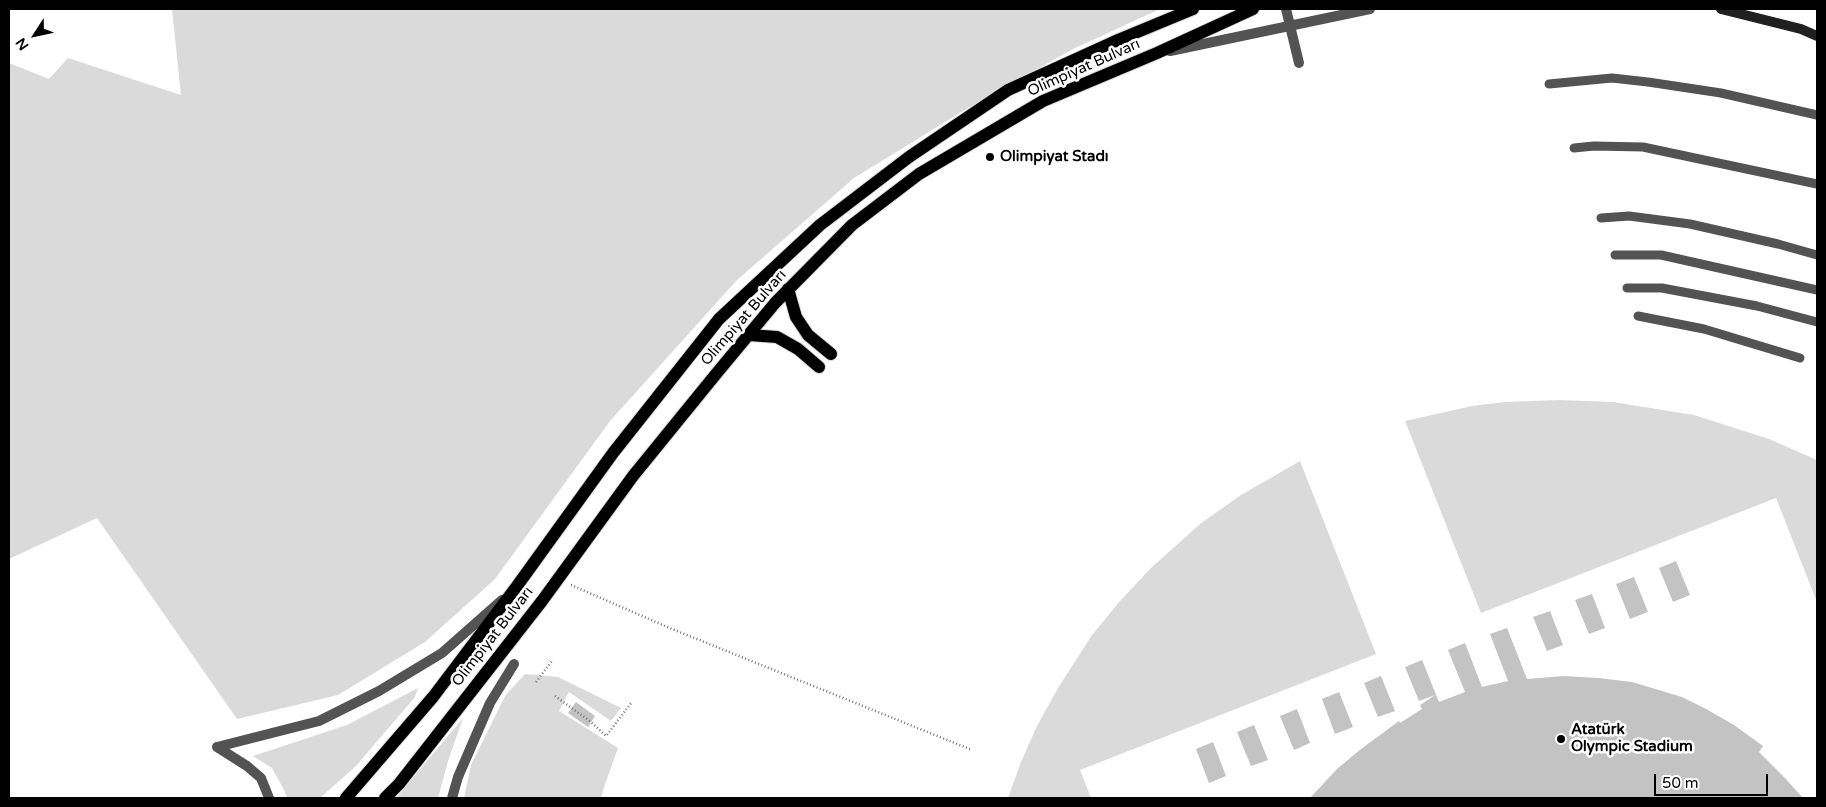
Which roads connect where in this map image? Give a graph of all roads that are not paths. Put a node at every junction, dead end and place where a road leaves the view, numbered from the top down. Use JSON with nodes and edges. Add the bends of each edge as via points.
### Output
{"nodes":[{"id":1,"x":1193,"y":9,"type":"edge"},
{"id":2,"x":1254,"y":9,"type":"edge"},
{"id":3,"x":1286,"y":9,"type":"edge"},
{"id":4,"x":1370,"y":9,"type":"edge"},
{"id":5,"x":1721,"y":9,"type":"edge"},
{"id":6,"x":1290,"y":26,"type":"junction"},
{"id":7,"x":1817,"y":36,"type":"edge"},
{"id":8,"x":1157,"y":54,"type":"junction"},
{"id":9,"x":1299,"y":63,"type":"dead end"},
{"id":10,"x":1550,"y":84,"type":"dead end"},
{"id":11,"x":1817,"y":115,"type":"edge"},
{"id":12,"x":1574,"y":148,"type":"dead end"},
{"id":13,"x":1817,"y":184,"type":"edge"},
{"id":14,"x":1601,"y":218,"type":"dead end"},
{"id":15,"x":1615,"y":254,"type":"dead end"},
{"id":16,"x":1817,"y":255,"type":"edge"},
{"id":17,"x":1627,"y":288,"type":"dead end"},
{"id":18,"x":788,"y":289,"type":"junction"},
{"id":19,"x":1817,"y":290,"type":"edge"},
{"id":20,"x":1638,"y":316,"type":"dead end"},
{"id":21,"x":1817,"y":322,"type":"edge"},
{"id":22,"x":749,"y":334,"type":"junction"},
{"id":23,"x":831,"y":354,"type":"dead end"},
{"id":24,"x":1800,"y":358,"type":"dead end"},
{"id":25,"x":819,"y":367,"type":"dead end"},
{"id":26,"x":517,"y":586,"type":"junction"},
{"id":27,"x":514,"y":664,"type":"dead end"},
{"id":28,"x":269,"y":798,"type":"edge"},
{"id":29,"x":346,"y":798,"type":"edge"},
{"id":30,"x":385,"y":798,"type":"edge"},
{"id":31,"x":452,"y":798,"type":"edge"}],
"edges":[{"from":1,"to":26,"type":"main road","name":"Olimpiyat Bulvarı","via":[[1008,90],[909,157],[820,225],[719,319],[613,452]]},
{"from":2,"to":8,"type":"main road","name":"Olimpiyat Bulvarı"},
{"from":3,"to":6,"type":"street"},
{"from":4,"to":6,"type":"street"},
{"from":5,"to":7,"type":"street"},
{"from":6,"to":8,"type":"street"},
{"from":6,"to":9,"type":"street"},
{"from":8,"to":18,"type":"main road","name":"Olimpiyat Bulvarı","via":[[1043,101],[919,174],[852,225]]},
{"from":10,"to":11,"type":"lane","via":[[1612,78],[1648,82],[1721,93]]},
{"from":12,"to":13,"type":"lane","via":[[1643,147]]},
{"from":14,"to":16,"type":"lane","via":[[1629,216],[1690,224]]},
{"from":15,"to":19,"type":"lane","via":[[1661,255]]},
{"from":17,"to":21,"type":"lane","via":[[1662,288],[1757,306]]},
{"from":18,"to":22,"type":"main road","name":"Olimpiyat Bulvarı"},
{"from":18,"to":23,"type":"main road","via":[[796,318],[808,335]]},
{"from":20,"to":24,"type":"lane","via":[[1704,329]]},
{"from":22,"to":25,"type":"main road","via":[[777,337],[798,348]]},
{"from":22,"to":30,"type":"main road","name":"Olimpiyat Bulvarı","via":[[633,476],[558,580]]},
{"from":26,"to":28,"type":"street","via":[[442,653],[379,691],[319,721],[217,747],[261,778]]},
{"from":26,"to":29,"type":"main road","name":"Olimpiyat Bulvarı","via":[[433,697]]},
{"from":27,"to":31,"type":"street","via":[[490,703]]}]}
